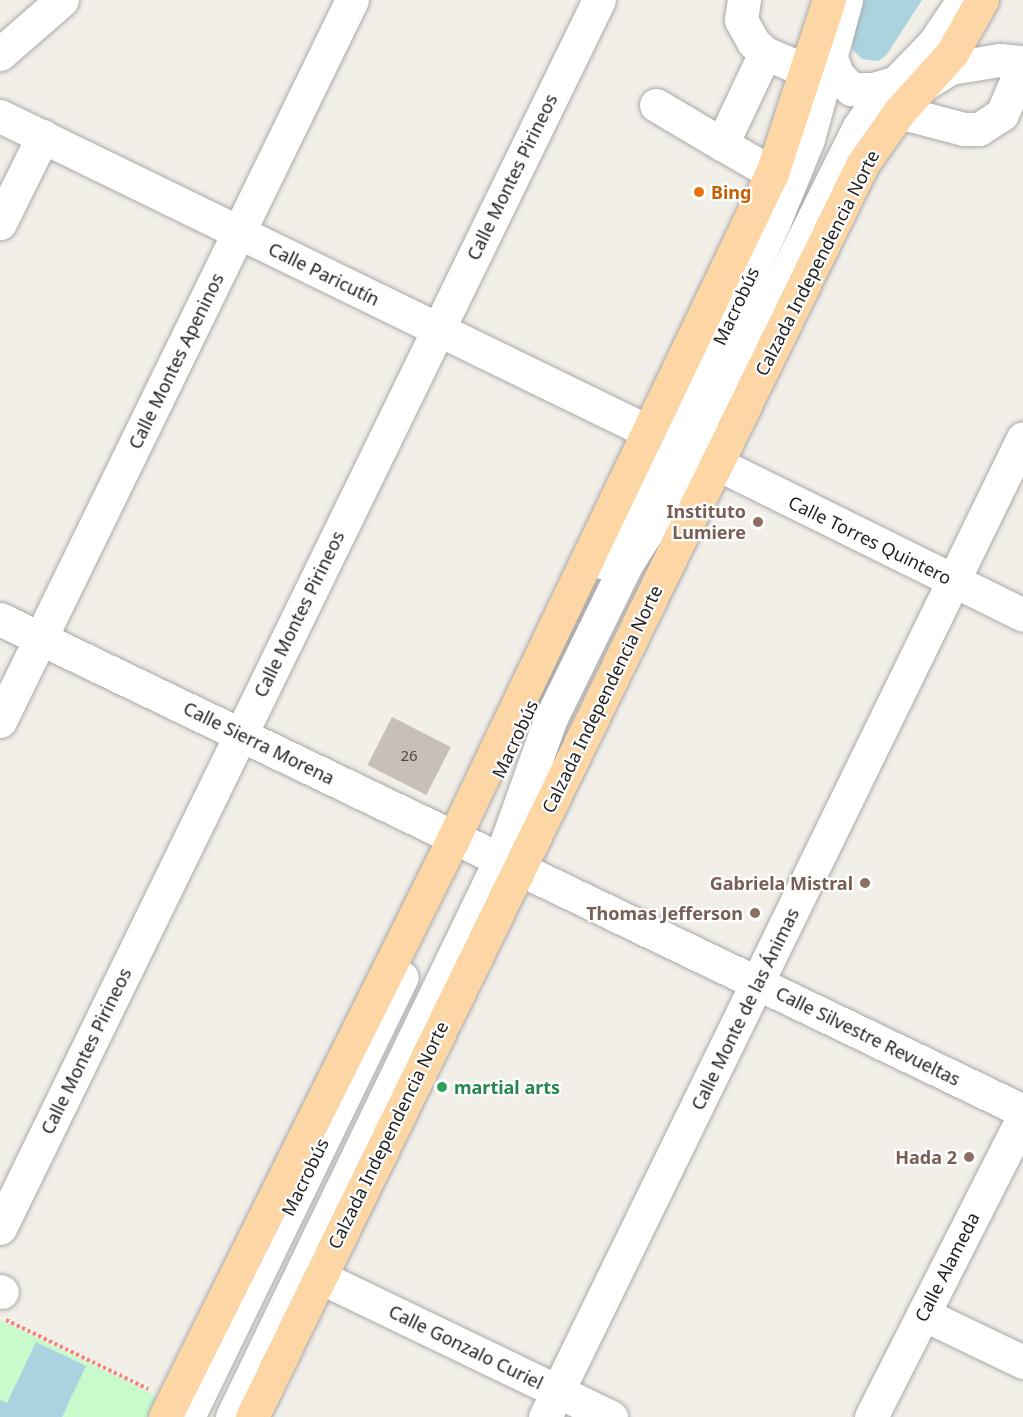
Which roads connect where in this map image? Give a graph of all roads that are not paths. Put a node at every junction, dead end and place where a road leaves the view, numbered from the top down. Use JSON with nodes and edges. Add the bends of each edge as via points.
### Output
{"nodes":[{"id":1,"x":62,"y":0,"type":"edge"},
{"id":2,"x":352,"y":0,"type":"edge"},
{"id":3,"x":598,"y":0,"type":"edge"},
{"id":4,"x":744,"y":0,"type":"edge"},
{"id":5,"x":963,"y":0,"type":"edge"},
{"id":6,"x":982,"y":0,"type":"edge"},
{"id":7,"x":827,"y":4,"type":"edge"},
{"id":8,"x":765,"y":53,"type":"junction"},
{"id":9,"x":0,"y":54,"type":"edge"},
{"id":10,"x":1023,"y":63,"type":"edge"},
{"id":11,"x":819,"y":64,"type":"junction"},
{"id":12,"x":905,"y":94,"type":"junction"},
{"id":13,"x":656,"y":105,"type":"dead end"},
{"id":14,"x":0,"y":116,"type":"edge"},
{"id":15,"x":43,"y":136,"type":"junction"},
{"id":16,"x":722,"y":144,"type":"junction"},
{"id":17,"x":772,"y":173,"type":"junction"},
{"id":18,"x":0,"y":223,"type":"edge"},
{"id":19,"x":239,"y":232,"type":"junction"},
{"id":20,"x":438,"y":329,"type":"junction"},
{"id":21,"x":647,"y":431,"type":"junction"},
{"id":22,"x":1023,"y":438,"type":"edge"},
{"id":23,"x":718,"y":464,"type":"junction"},
{"id":24,"x":953,"y":581,"type":"junction"},
{"id":25,"x":1023,"y":615,"type":"edge"},
{"id":26,"x":0,"y":619,"type":"edge"},
{"id":27,"x":40,"y":638,"type":"junction"},
{"id":28,"x":0,"y":721,"type":"edge"},
{"id":29,"x":241,"y":735,"type":"junction"},
{"id":30,"x":460,"y":841,"type":"junction"},
{"id":31,"x":509,"y":865,"type":"junction"},
{"id":32,"x":757,"y":983,"type":"junction"},
{"id":33,"x":1023,"y":1111,"type":"edge"},
{"id":34,"x":1023,"y":1117,"type":"edge"},
{"id":35,"x":0,"y":1228,"type":"edge"},
{"id":36,"x":320,"y":1277,"type":"junction"},
{"id":37,"x":923,"y":1314,"type":"junction"},
{"id":38,"x":1023,"y":1362,"type":"edge"},
{"id":39,"x":552,"y":1404,"type":"edge"},
{"id":40,"x":175,"y":1412,"type":"edge"},
{"id":41,"x":232,"y":1417,"type":"edge"},
{"id":42,"x":252,"y":1417,"type":"edge"},
{"id":43,"x":611,"y":1417,"type":"edge"},
{"id":44,"x":871,"y":1417,"type":"edge"}],
"edges":[{"from":1,"to":9,"type":"street"},
{"from":2,"to":19,"type":"street","name":"Calle Montes Apeninos"},
{"from":3,"to":20,"type":"street","name":"Calle Montes Pirineos"},
{"from":4,"to":8,"type":"street","via":[[741,20],[745,33]]},
{"from":5,"to":12,"type":"street","name":"Macrobús"},
{"from":6,"to":12,"type":"main road","name":"Calzada Independencia Norte","via":[[952,53]]},
{"from":7,"to":11,"type":"main road"},
{"from":8,"to":11,"type":"street"},
{"from":8,"to":16,"type":"street"},
{"from":10,"to":12,"type":"street","via":[[999,60],[950,68]]},
{"from":10,"to":12,"type":"street","via":[[1002,114],[979,129],[964,129]]},
{"from":11,"to":12,"type":"street","via":[[837,74],[851,89]]},
{"from":11,"to":17,"type":"main road"},
{"from":11,"to":30,"type":"street","name":"Macrobús","via":[[808,139],[747,285],[669,446],[609,546]]},
{"from":12,"to":23,"type":"main road","name":"Calzada Independencia Norte","via":[[862,165]]},
{"from":12,"to":31,"type":"street","name":"Macrobús","via":[[874,105],[859,127],[694,459],[627,563],[550,720]]},
{"from":13,"to":16,"type":"street"},
{"from":14,"to":15,"type":"street","name":"Calle Paricutín"},
{"from":15,"to":18,"type":"street"},
{"from":15,"to":19,"type":"street","name":"Calle Paricutín"},
{"from":16,"to":17,"type":"street"},
{"from":17,"to":21,"type":"main road"},
{"from":19,"to":20,"type":"street","name":"Calle Paricutín"},
{"from":19,"to":27,"type":"street","name":"Calle Montes Apeninos"},
{"from":20,"to":21,"type":"street","name":"Calle Paricutín"},
{"from":20,"to":29,"type":"street","name":"Calle Montes Pirineos"},
{"from":21,"to":30,"type":"main road"},
{"from":22,"to":24,"type":"street","name":"Calle Monte de las Ánimas"},
{"from":23,"to":24,"type":"street","name":"Calle Torres Quintero"},
{"from":23,"to":31,"type":"main road","name":"Calzada Independencia Norte"},
{"from":24,"to":25,"type":"street","name":"Calle Torres Quintero"},
{"from":24,"to":32,"type":"street","name":"Calle Monte de las Ánimas"},
{"from":26,"to":27,"type":"street","name":"Calle Sierra Morena"},
{"from":27,"to":28,"type":"street","name":"Calle Montes Apeninos"},
{"from":27,"to":29,"type":"street","name":"Calle Sierra Morena"},
{"from":29,"to":30,"type":"street","name":"Calle Sierra Morena"},
{"from":29,"to":35,"type":"street","name":"Calle Montes Pirineos"},
{"from":30,"to":31,"type":"street","name":"Calle Sierra Morena"},
{"from":30,"to":40,"type":"main road"},
{"from":31,"to":32,"type":"street","name":"Calle Silvestre Revueltas"},
{"from":31,"to":36,"type":"main road","name":"Calzada Independencia Norte"},
{"from":31,"to":41,"type":"street","name":"Macrobús"},
{"from":32,"to":33,"type":"street","name":"Calle Silvestre Revueltas"},
{"from":32,"to":39,"type":"street","name":"Calle Monte de las Ánimas"},
{"from":34,"to":37,"type":"street","name":"Calle Alameda"},
{"from":36,"to":39,"type":"street","name":"Calle Gonzalo Curiel"},
{"from":36,"to":42,"type":"main road","name":"Calzada Independencia Norte"},
{"from":37,"to":38,"type":"street"},
{"from":37,"to":44,"type":"street","name":"Calle Alameda"},
{"from":39,"to":43,"type":"street","name":"Calle Gonzalo Curiel"}]}
